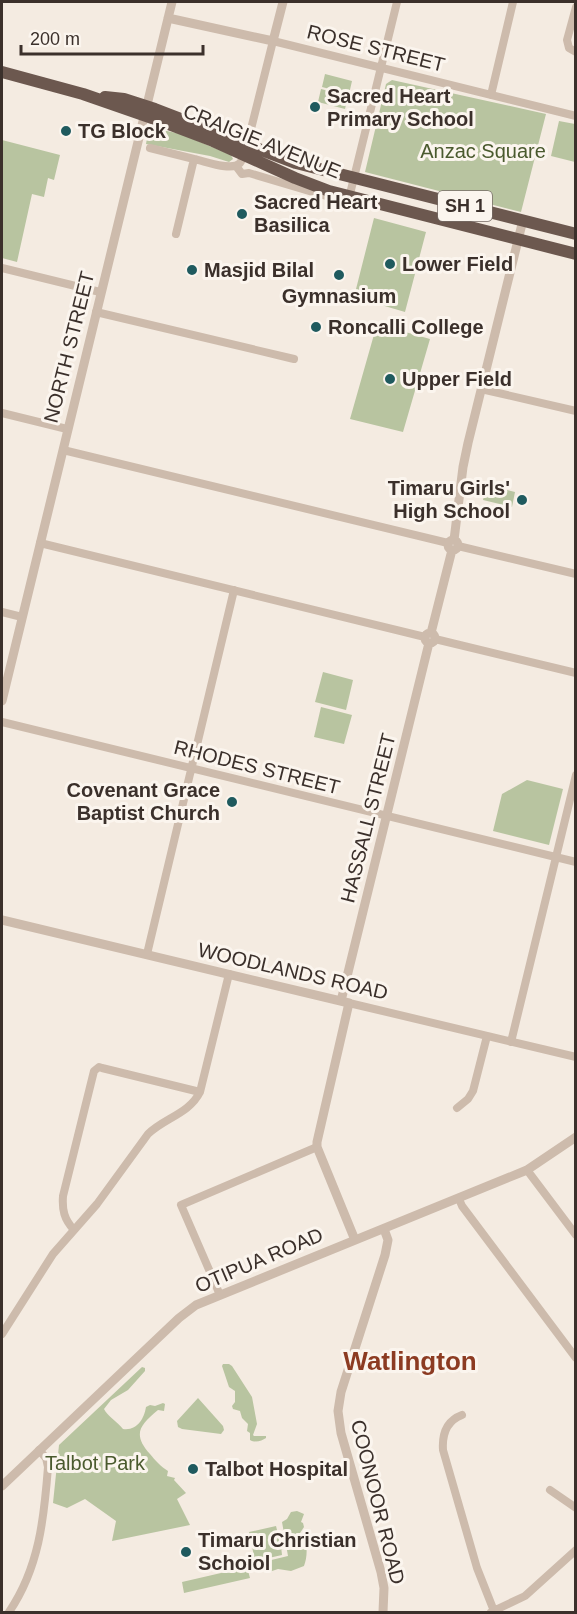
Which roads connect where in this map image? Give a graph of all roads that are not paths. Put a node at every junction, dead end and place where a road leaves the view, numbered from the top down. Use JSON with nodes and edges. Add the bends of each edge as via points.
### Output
{"nodes":[{"id":1,"x":170,"y":2,"type":"edge"},
{"id":2,"x":283,"y":2,"type":"edge"},
{"id":3,"x":397,"y":2,"type":"edge"},
{"id":4,"x":513,"y":2,"type":"edge"},
{"id":5,"x":576,"y":7,"type":"edge"},
{"id":6,"x":168,"y":18,"type":"junction"},
{"id":7,"x":273,"y":41,"type":"junction"},
{"id":8,"x":576,"y":52,"type":"edge"},
{"id":9,"x":381,"y":68,"type":"junction"},
{"id":10,"x":2,"y":72,"type":"edge"},
{"id":11,"x":490,"y":95,"type":"junction"},
{"id":12,"x":145,"y":111,"type":"junction"},
{"id":13,"x":576,"y":116,"type":"edge"},
{"id":14,"x":150,"y":148,"type":"dead end"},
{"id":15,"x":246,"y":150,"type":"junction"},
{"id":16,"x":194,"y":159,"type":"junction"},
{"id":17,"x":236,"y":166,"type":"junction"},
{"id":18,"x":354,"y":178,"type":"junction"},
{"id":19,"x":349,"y":197,"type":"junction"},
{"id":20,"x":523,"y":220,"type":"junction"},
{"id":21,"x":176,"y":234,"type":"dead end"},
{"id":22,"x":576,"y":234,"type":"edge"},
{"id":23,"x":518,"y":239,"type":"junction"},
{"id":24,"x":576,"y":254,"type":"edge"},
{"id":25,"x":2,"y":268,"type":"edge"},
{"id":26,"x":100,"y":292,"type":"junction"},
{"id":27,"x":96,"y":312,"type":"junction"},
{"id":28,"x":294,"y":359,"type":"dead end"},
{"id":29,"x":481,"y":389,"type":"junction"},
{"id":30,"x":576,"y":411,"type":"edge"},
{"id":31,"x":2,"y":413,"type":"edge"},
{"id":32,"x":67,"y":429,"type":"junction"},
{"id":33,"x":63,"y":450,"type":"junction"},
{"id":34,"x":40,"y":543,"type":"junction"},
{"id":35,"x":453,"y":545,"type":"junction"},
{"id":36,"x":576,"y":574,"type":"edge"},
{"id":37,"x":234,"y":590,"type":"junction"},
{"id":38,"x":2,"y":612,"type":"edge"},
{"id":39,"x":22,"y":617,"type":"junction"},
{"id":40,"x":430,"y":638,"type":"junction"},
{"id":41,"x":576,"y":673,"type":"edge"},
{"id":42,"x":2,"y":701,"type":"edge"},
{"id":43,"x":2,"y":722,"type":"edge"},
{"id":44,"x":192,"y":768,"type":"junction"},
{"id":45,"x":576,"y":776,"type":"edge"},
{"id":46,"x":387,"y":816,"type":"junction"},
{"id":47,"x":556,"y":857,"type":"junction"},
{"id":48,"x":576,"y":862,"type":"edge"},
{"id":49,"x":2,"y":920,"type":"edge"},
{"id":50,"x":147,"y":954,"type":"junction"},
{"id":51,"x":229,"y":974,"type":"junction"},
{"id":52,"x":345,"y":1002,"type":"junction"},
{"id":53,"x":487,"y":1036,"type":"junction"},
{"id":54,"x":511,"y":1042,"type":"junction"},
{"id":55,"x":576,"y":1057,"type":"edge"},
{"id":56,"x":200,"y":1092,"type":"junction"},
{"id":57,"x":457,"y":1108,"type":"dead end"},
{"id":58,"x":576,"y":1137,"type":"edge"},
{"id":59,"x":317,"y":1147,"type":"junction"},
{"id":60,"x":527,"y":1170,"type":"junction"},
{"id":61,"x":459,"y":1199,"type":"junction"},
{"id":62,"x":384,"y":1229,"type":"junction"},
{"id":63,"x":74,"y":1230,"type":"junction"},
{"id":64,"x":576,"y":1235,"type":"edge"},
{"id":65,"x":354,"y":1240,"type":"junction"},
{"id":66,"x":220,"y":1295,"type":"junction"},
{"id":67,"x":2,"y":1334,"type":"edge"},
{"id":68,"x":576,"y":1358,"type":"edge"},
{"id":69,"x":462,"y":1415,"type":"dead end"},
{"id":70,"x":39,"y":1450,"type":"junction"},
{"id":71,"x":2,"y":1486,"type":"edge"},
{"id":72,"x":550,"y":1490,"type":"dead end"},
{"id":73,"x":576,"y":1508,"type":"edge"},
{"id":74,"x":576,"y":1550,"type":"edge"},
{"id":75,"x":9,"y":1612,"type":"edge"},
{"id":76,"x":383,"y":1612,"type":"edge"},
{"id":77,"x":492,"y":1612,"type":"edge"}],
"edges":[{"from":1,"to":6,"type":"street","name":"NORTH STREET"},
{"from":2,"to":7,"type":"street"},
{"from":3,"to":9,"type":"street"},
{"from":4,"to":11,"type":"street"},
{"from":5,"to":8,"type":"street","via":[[567,40],[569,48]]},
{"from":6,"to":7,"type":"street","name":"ROSE STREET"},
{"from":6,"to":12,"type":"street","name":"NORTH STREET"},
{"from":7,"to":9,"type":"street","name":"ROSE STREET"},
{"from":7,"to":15,"type":"street"},
{"from":9,"to":11,"type":"street","name":"ROSE STREET"},
{"from":9,"to":18,"type":"street"},
{"from":10,"to":12,"type":"highway","number":"SH 1","via":[[83,93],[124,99]]},
{"from":11,"to":13,"type":"street","name":"ROSE STREET"},
{"from":12,"to":15,"type":"highway","name":"CRAIGIE AVENUE","number":"SH 1"},
{"from":12,"to":26,"type":"street","name":"NORTH STREET"},
{"from":14,"to":16,"type":"street"},
{"from":15,"to":17,"type":"street"},
{"from":15,"to":18,"type":"highway","name":"CRAIGIE AVENUE","number":"SH 1"},
{"from":15,"to":19,"type":"highway","name":"CRAIGIE AVENUE","number":"SH 1","via":[[305,183]]},
{"from":16,"to":17,"type":"street"},
{"from":16,"to":21,"type":"street"},
{"from":17,"to":19,"type":"street","via":[[242,174],[337,199]]},
{"from":18,"to":19,"type":"street"},
{"from":18,"to":20,"type":"highway","name":"CRAIGIE AVENUE","number":"SH 1"},
{"from":19,"to":23,"type":"highway","name":"CRAIGIE AVENUE","number":"SH 1"},
{"from":20,"to":22,"type":"highway","name":"CRAIGIE AVENUE","number":"SH 1"},
{"from":20,"to":23,"type":"street","name":"HASSALL STREET"},
{"from":23,"to":24,"type":"highway","name":"CRAIGIE AVENUE","number":"SH 1"},
{"from":23,"to":29,"type":"street","name":"HASSALL STREET"},
{"from":25,"to":26,"type":"street"},
{"from":26,"to":27,"type":"street","name":"NORTH STREET"},
{"from":27,"to":28,"type":"street"},
{"from":27,"to":32,"type":"street","name":"NORTH STREET"},
{"from":29,"to":30,"type":"street"},
{"from":29,"to":35,"type":"street","name":"HASSALL STREET","via":[[463,467]]},
{"from":31,"to":32,"type":"street"},
{"from":32,"to":33,"type":"street","name":"NORTH STREET"},
{"from":33,"to":34,"type":"street","name":"NORTH STREET"},
{"from":33,"to":35,"type":"street"},
{"from":34,"to":37,"type":"street"},
{"from":34,"to":39,"type":"street","name":"NORTH STREET"},
{"from":35,"to":36,"type":"street"},
{"from":35,"to":40,"type":"street","name":"HASSALL STREET"},
{"from":37,"to":40,"type":"street"},
{"from":37,"to":44,"type":"street"},
{"from":38,"to":39,"type":"street"},
{"from":39,"to":42,"type":"street","name":"NORTH STREET"},
{"from":40,"to":41,"type":"street"},
{"from":40,"to":46,"type":"street","name":"HASSALL STREET"},
{"from":43,"to":44,"type":"street","name":"RHODES STREET"},
{"from":44,"to":46,"type":"street","name":"RHODES STREET"},
{"from":44,"to":50,"type":"street"},
{"from":45,"to":47,"type":"street"},
{"from":46,"to":47,"type":"street","name":"RHODES STREET"},
{"from":46,"to":52,"type":"street","name":"HASSALL STREET"},
{"from":47,"to":48,"type":"street","name":"RHODES STREET"},
{"from":47,"to":54,"type":"street"},
{"from":49,"to":50,"type":"street","name":"WOODLANDS ROAD"},
{"from":50,"to":51,"type":"street","name":"WOODLANDS ROAD"},
{"from":51,"to":52,"type":"street","name":"WOODLANDS ROAD"},
{"from":51,"to":56,"type":"street"},
{"from":52,"to":53,"type":"street","name":"WOODLANDS ROAD"},
{"from":52,"to":59,"type":"street","name":"HASSALL STREET"},
{"from":53,"to":54,"type":"street","name":"WOODLANDS ROAD"},
{"from":53,"to":57,"type":"street","via":[[473,1091]]},
{"from":54,"to":55,"type":"street","name":"WOODLANDS ROAD"},
{"from":56,"to":63,"type":"street","via":[[187,1108],[148,1134]]},
{"from":56,"to":63,"type":"street","via":[[99,1067],[94,1071],[63,1196],[65,1218]]},
{"from":58,"to":60,"type":"street","name":"OTIPUA ROAD"},
{"from":59,"to":65,"type":"street","name":"HASSALL STREET"},
{"from":59,"to":66,"type":"street","via":[[181,1205]]},
{"from":60,"to":61,"type":"street","name":"OTIPUA ROAD"},
{"from":60,"to":64,"type":"street"},
{"from":61,"to":62,"type":"street","name":"OTIPUA ROAD"},
{"from":61,"to":68,"type":"street"},
{"from":62,"to":65,"type":"street","name":"OTIPUA ROAD"},
{"from":62,"to":76,"type":"street","name":"COONOOR ROAD","via":[[388,1240],[385,1255],[343,1384],[338,1411],[383,1581]]},
{"from":63,"to":67,"type":"street","via":[[53,1254]]},
{"from":65,"to":66,"type":"street","name":"OTIPUA ROAD"},
{"from":66,"to":70,"type":"street","name":"OTIPUA ROAD","via":[[185,1314]]},
{"from":69,"to":77,"type":"street","via":[[447,1427],[443,1450]]},
{"from":70,"to":71,"type":"street","name":"OTIPUA ROAD"},
{"from":70,"to":75,"type":"street","via":[[48,1467],[40,1538],[29,1574]]},
{"from":72,"to":73,"type":"street"},
{"from":74,"to":77,"type":"street","via":[[525,1596]]}]}
